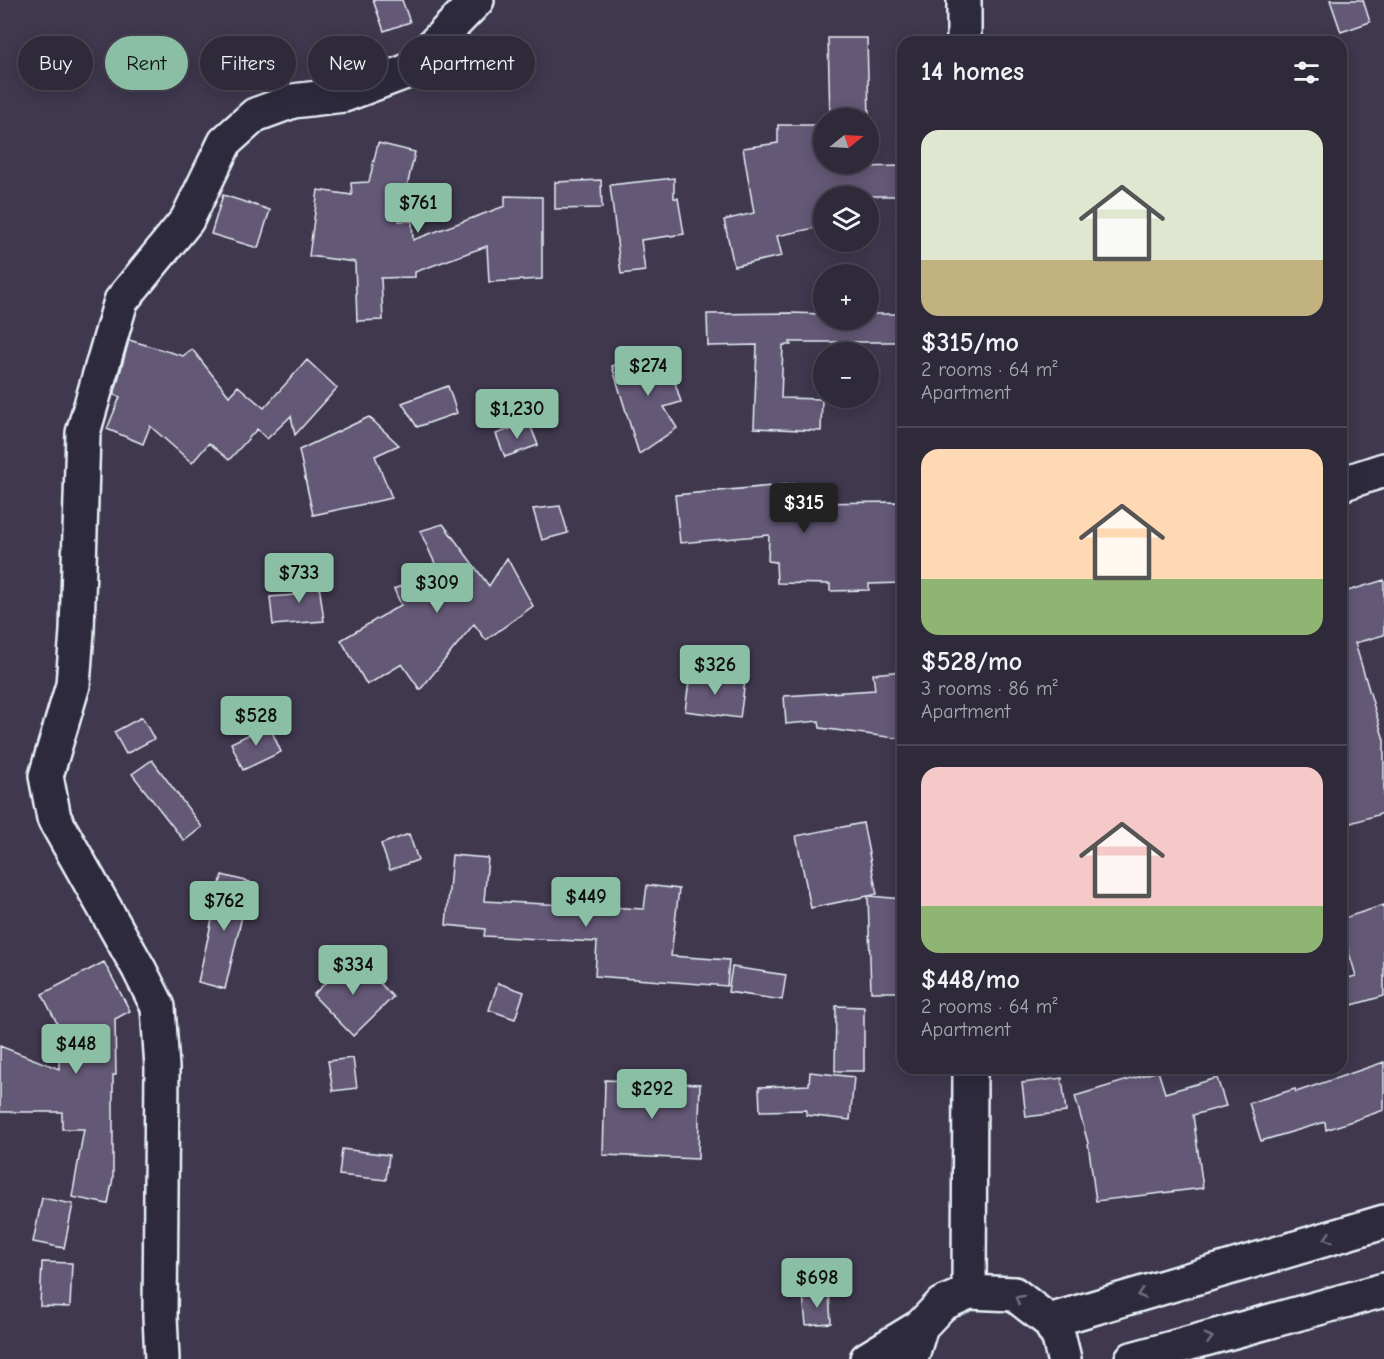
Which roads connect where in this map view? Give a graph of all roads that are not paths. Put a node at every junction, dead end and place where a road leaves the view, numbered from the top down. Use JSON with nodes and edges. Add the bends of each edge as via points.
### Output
{"nodes":[{"id":1,"x":477,"y":0,"type":"edge"},
{"id":2,"x":964,"y":0,"type":"edge"},
{"id":3,"x":964,"y":36,"type":"edge"},
{"id":4,"x":1384,"y":470,"type":"edge"},
{"id":5,"x":1347,"y":482,"type":"edge"},
{"id":6,"x":970,"y":1074,"type":"edge"},
{"id":7,"x":1384,"y":1222,"type":"edge"},
{"id":8,"x":1384,"y":1290,"type":"edge"},
{"id":9,"x":969,"y":1292,"type":"junction"},
{"id":10,"x":1049,"y":1321,"type":"junction"},
{"id":11,"x":921,"y":1326,"type":"junction"},
{"id":12,"x":162,"y":1359,"type":"edge"},
{"id":13,"x":867,"y":1359,"type":"edge"},
{"id":14,"x":911,"y":1359,"type":"edge"},
{"id":15,"x":1064,"y":1359,"type":"edge"},
{"id":16,"x":1132,"y":1359,"type":"edge"}],
"edges":[{"from":1,"to":12,"type":"main road","via":[[408,70],[344,95],[293,101],[255,115],[225,142],[187,220],[121,301],[82,433],[73,686],[46,776],[54,818],[158,1007],[162,1068]]},
{"from":2,"to":3,"type":"main road"},
{"from":4,"to":5,"type":"main road"},
{"from":6,"to":9,"type":"main road"},
{"from":7,"to":10,"type":"main road","one_way":true},
{"from":16,"to":8,"type":"main road","one_way":true},
{"from":10,"to":9,"type":"main road","one_way":true,"via":[[1014,1294]]},
{"from":9,"to":11,"type":"main road","via":[[942,1304]]},
{"from":10,"to":15,"type":"main road","via":[[1059,1338]]},
{"from":11,"to":13,"type":"main road"},
{"from":11,"to":14,"type":"main road"}]}
